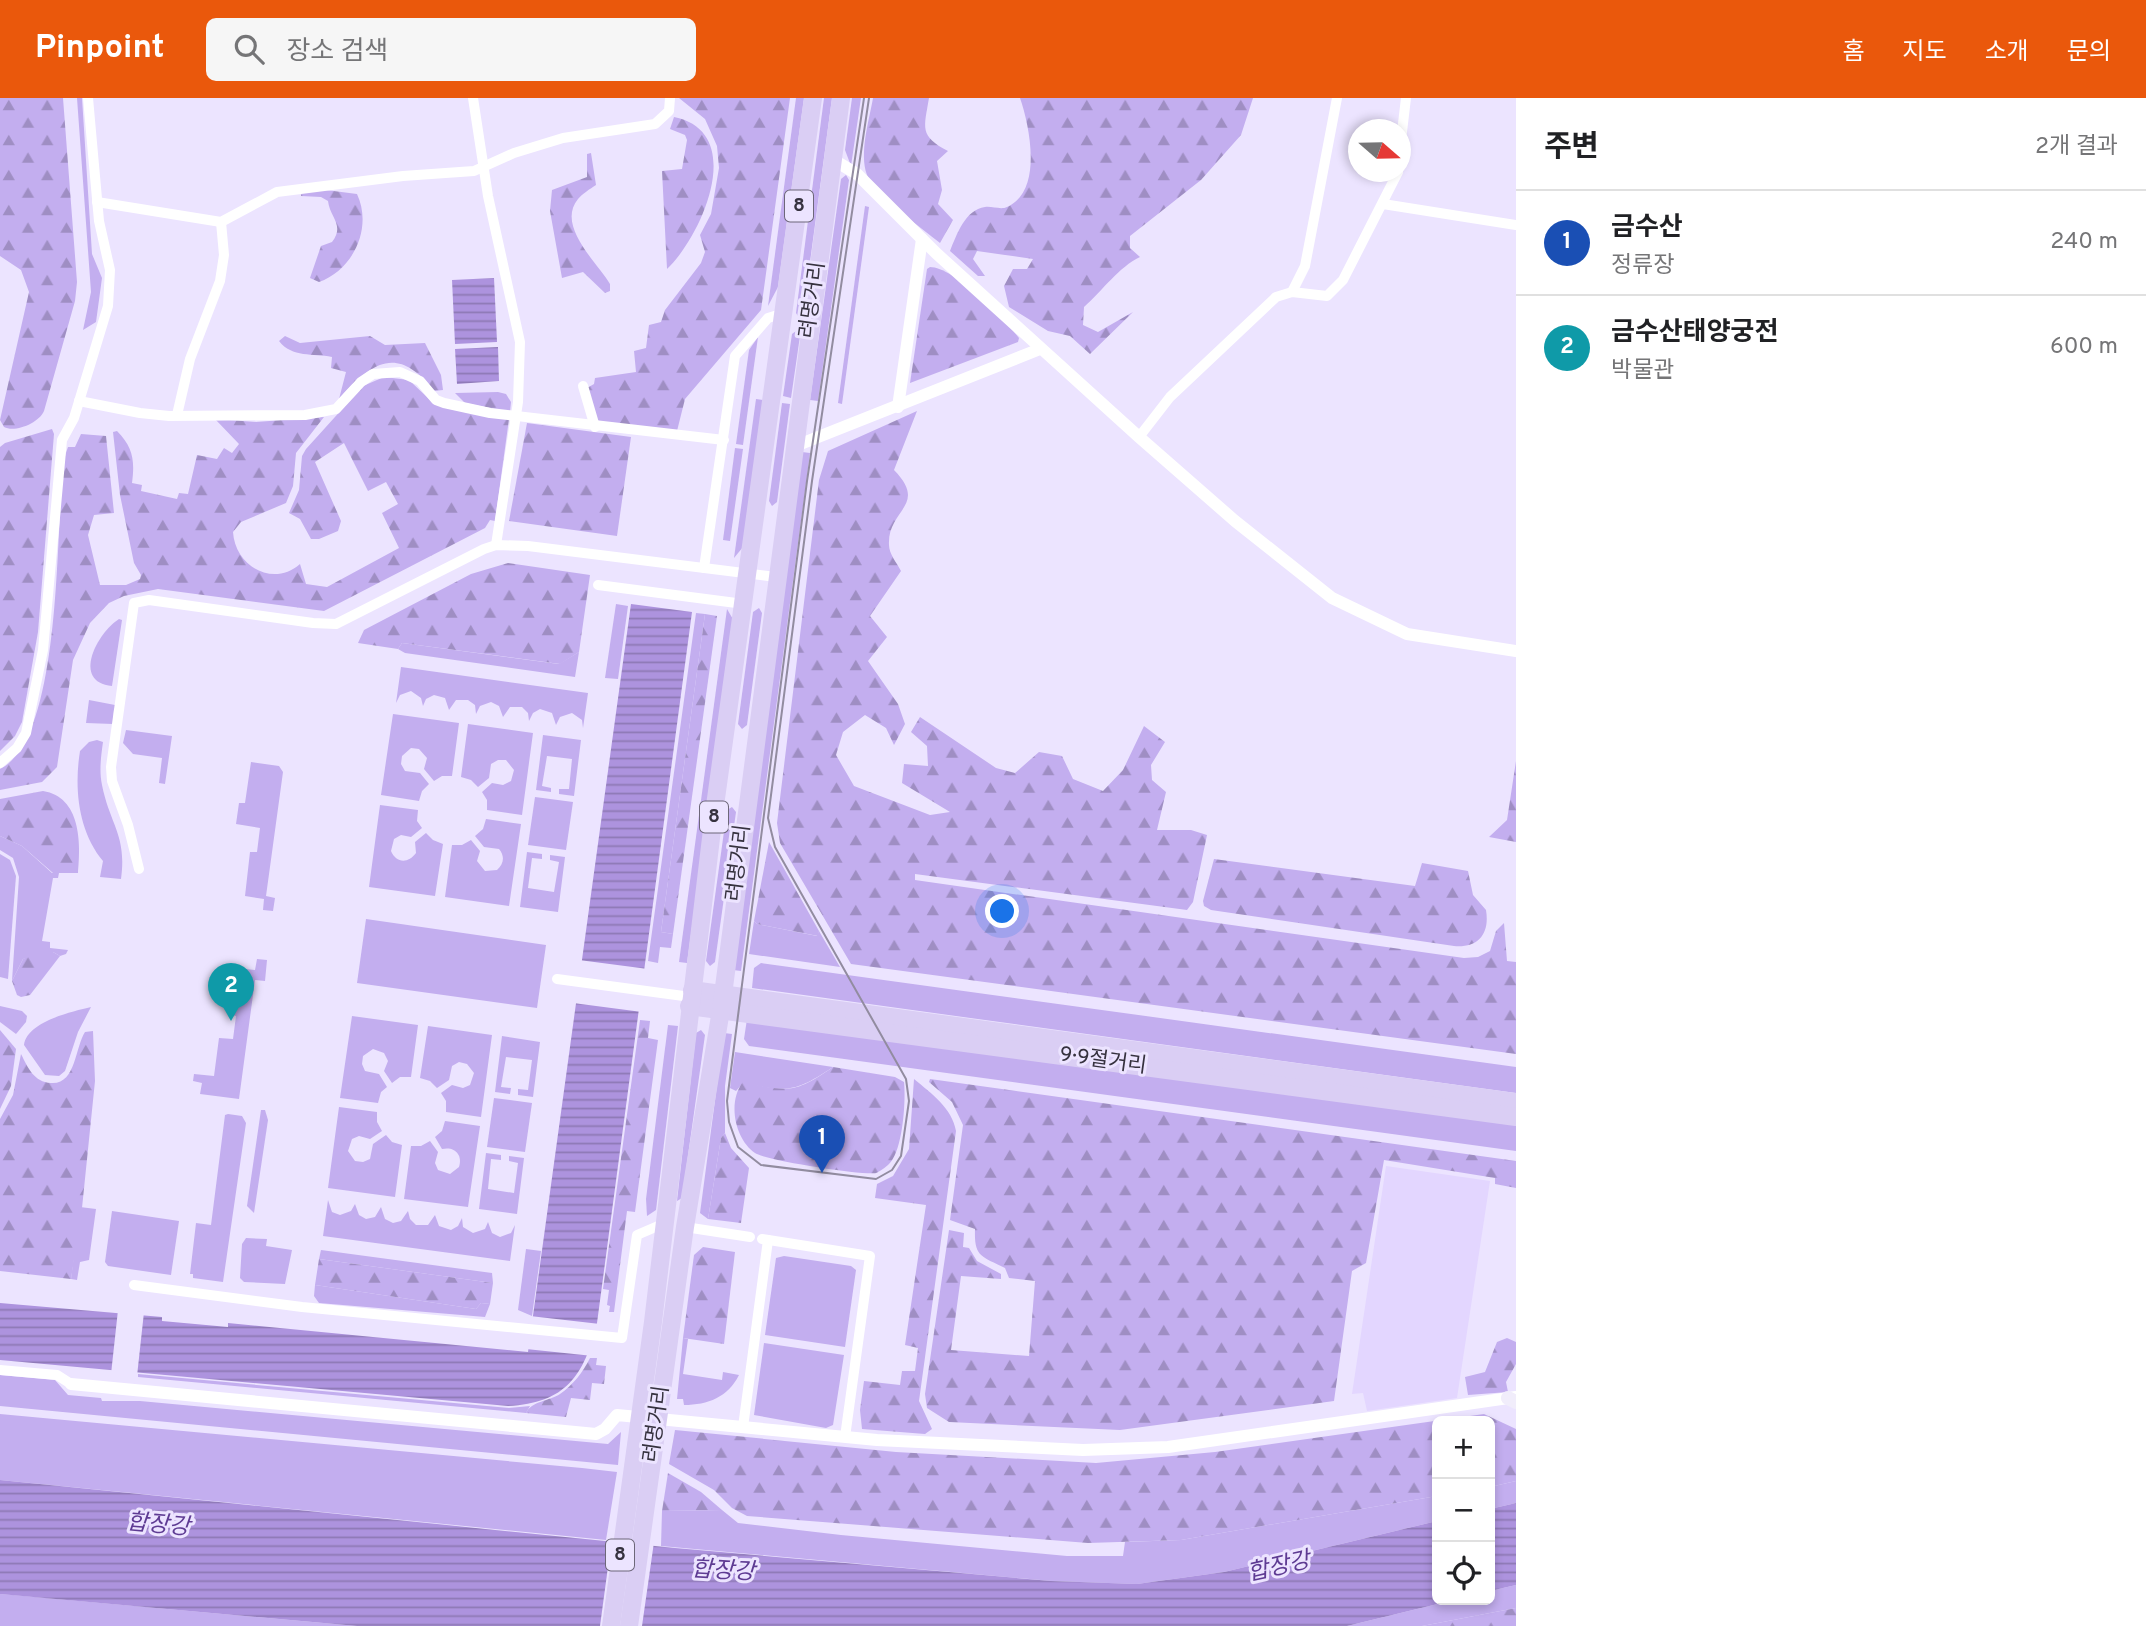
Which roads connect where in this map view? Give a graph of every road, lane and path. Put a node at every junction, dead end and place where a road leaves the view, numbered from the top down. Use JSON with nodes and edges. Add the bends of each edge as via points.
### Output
{"nodes":[{"id":1,"x":88,"y":98,"type":"edge"},
{"id":2,"x":473,"y":98,"type":"edge"},
{"id":3,"x":670,"y":98,"type":"edge"},
{"id":4,"x":813,"y":98,"type":"edge"},
{"id":5,"x":841,"y":98,"type":"edge"},
{"id":6,"x":1337,"y":98,"type":"edge"},
{"id":7,"x":1406,"y":98,"type":"edge"},
{"id":8,"x":1404,"y":119,"type":"edge"},
{"id":9,"x":832,"y":159,"type":"junction"},
{"id":10,"x":483,"y":168,"type":"junction"},
{"id":11,"x":1393,"y":182,"type":"edge"},
{"id":12,"x":97,"y":202,"type":"junction"},
{"id":13,"x":1383,"y":204,"type":"junction"},
{"id":14,"x":222,"y":222,"type":"junction"},
{"id":15,"x":1516,"y":225,"type":"edge"},
{"id":16,"x":922,"y":239,"type":"junction"},
{"id":17,"x":1292,"y":292,"type":"junction"},
{"id":18,"x":784,"y":313,"type":"junction"},
{"id":19,"x":1040,"y":349,"type":"junction"},
{"id":20,"x":583,"y":386,"type":"dead end"},
{"id":21,"x":79,"y":401,"type":"junction"},
{"id":22,"x":898,"y":407,"type":"junction"},
{"id":23,"x":177,"y":415,"type":"junction"},
{"id":24,"x":515,"y":417,"type":"junction"},
{"id":25,"x":595,"y":427,"type":"junction"},
{"id":26,"x":1139,"y":437,"type":"junction"},
{"id":27,"x":724,"y":440,"type":"junction"},
{"id":28,"x":793,"y":447,"type":"junction"},
{"id":29,"x":496,"y":545,"type":"junction"},
{"id":30,"x":704,"y":568,"type":"junction"},
{"id":31,"x":748,"y":574,"type":"junction"},
{"id":32,"x":776,"y":577,"type":"junction"},
{"id":33,"x":598,"y":585,"type":"dead end"},
{"id":34,"x":744,"y":604,"type":"junction"},
{"id":35,"x":1516,"y":651,"type":"edge"},
{"id":36,"x":0,"y":763,"type":"edge"},
{"id":37,"x":139,"y":869,"type":"dead end"},
{"id":38,"x":557,"y":979,"type":"dead end"},
{"id":39,"x":691,"y":997,"type":"junction"},
{"id":40,"x":722,"y":1002,"type":"junction"},
{"id":41,"x":1516,"y":1102,"type":"edge"},
{"id":42,"x":1516,"y":1117,"type":"edge"},
{"id":43,"x":665,"y":1223,"type":"junction"},
{"id":44,"x":685,"y":1227,"type":"junction"},
{"id":45,"x":750,"y":1237,"type":"dead end"},
{"id":46,"x":134,"y":1285,"type":"dead end"},
{"id":47,"x":662,"y":1323,"type":"junction"},
{"id":48,"x":0,"y":1370,"type":"edge"},
{"id":49,"x":71,"y":1384,"type":"joint"},
{"id":50,"x":1513,"y":1399,"type":"edge"},
{"id":51,"x":743,"y":1427,"type":"junction"},
{"id":52,"x":845,"y":1437,"type":"junction"},
{"id":53,"x":611,"y":1626,"type":"edge"},
{"id":54,"x":629,"y":1626,"type":"edge"}],
"edges":[{"from":1,"to":12,"type":"street"},
{"from":2,"to":10,"type":"street"},
{"from":3,"to":10,"type":"street","via":[[668,111],[655,124],[563,138]]},
{"from":4,"to":18,"type":"highway","name":"려명거리","number":"8"},
{"from":5,"to":9,"type":"highway","name":"려명거리","number":"8"},
{"from":6,"to":17,"type":"street","via":[[1305,266]]},
{"from":7,"to":8,"type":"street"},
{"from":9,"to":16,"type":"street","via":[[857,174]]},
{"from":9,"to":28,"type":"highway","name":"려명거리","number":"8"},
{"from":10,"to":14,"type":"street","via":[[299,187],[257,200]]},
{"from":10,"to":24,"type":"street","via":[[520,342]]},
{"from":11,"to":13,"type":"street"},
{"from":12,"to":14,"type":"street"},
{"from":12,"to":21,"type":"street","via":[[110,270],[107,306]]},
{"from":13,"to":15,"type":"street"},
{"from":13,"to":17,"type":"street","via":[[1343,280],[1327,296]]},
{"from":14,"to":23,"type":"street","via":[[220,281],[190,359]]},
{"from":16,"to":19,"type":"street"},
{"from":16,"to":22,"type":"street"},
{"from":17,"to":26,"type":"street","via":[[1276,297],[1237,333],[1170,397]]},
{"from":18,"to":27,"type":"street","via":[[768,318],[735,356]]},
{"from":18,"to":31,"type":"highway","name":"려명거리","number":"8"},
{"from":19,"to":22,"type":"street"},
{"from":19,"to":26,"type":"street"},
{"from":20,"to":25,"type":"street"},
{"from":21,"to":23,"type":"street"},
{"from":21,"to":36,"type":"street","via":[[62,440],[44,638],[29,717],[17,748]]},
{"from":22,"to":28,"type":"street"},
{"from":23,"to":24,"type":"street","via":[[272,417],[325,412],[336,409],[361,382],[384,372],[411,376],[444,403]]},
{"from":24,"to":25,"type":"street"},
{"from":24,"to":29,"type":"street"},
{"from":25,"to":27,"type":"street"},
{"from":26,"to":35,"type":"street","via":[[1332,598],[1407,634]]},
{"from":27,"to":30,"type":"street"},
{"from":28,"to":32,"type":"highway","name":"려명거리","number":"8"},
{"from":29,"to":30,"type":"street"},
{"from":29,"to":37,"type":"street","via":[[337,624],[149,600],[134,603],[111,767]]},
{"from":30,"to":31,"type":"street"},
{"from":31,"to":32,"type":"street"},
{"from":31,"to":34,"type":"highway","name":"려명거리","number":"8"},
{"from":32,"to":40,"type":"highway","name":"려명거리","number":"8"},
{"from":33,"to":34,"type":"street"},
{"from":34,"to":39,"type":"highway","name":"려명거리","number":"8"},
{"from":38,"to":39,"type":"street"},
{"from":39,"to":40,"type":"highway","name":"9·9절거리"},
{"from":39,"to":43,"type":"highway","name":"려명거리","number":"8"},
{"from":40,"to":41,"type":"highway","name":"9·9절거리"},
{"from":40,"to":42,"type":"highway","name":"9·9절거리"},
{"from":40,"to":44,"type":"highway","name":"려명거리","number":"8"},
{"from":43,"to":46,"type":"street","via":[[637,1236],[622,1338],[302,1307]]},
{"from":43,"to":47,"type":"highway","name":"려명거리","number":"8"},
{"from":44,"to":45,"type":"street"},
{"from":44,"to":47,"type":"highway","name":"려명거리","number":"8"},
{"from":47,"to":53,"type":"highway","name":"려명거리","number":"8","via":[[633,1458]]},
{"from":47,"to":54,"type":"highway","name":"려명거리","number":"8","via":[[652,1461]]},
{"from":48,"to":49,"type":"street","via":[[57,1375]]},
{"from":49,"to":51,"type":"street","via":[[596,1434],[617,1415]]},
{"from":50,"to":52,"type":"street","via":[[1168,1447],[1083,1450]]},
{"from":51,"to":52,"type":"street"},
{"from":51,"to":52,"type":"street","via":[[765,1239],[870,1256]]}]}
